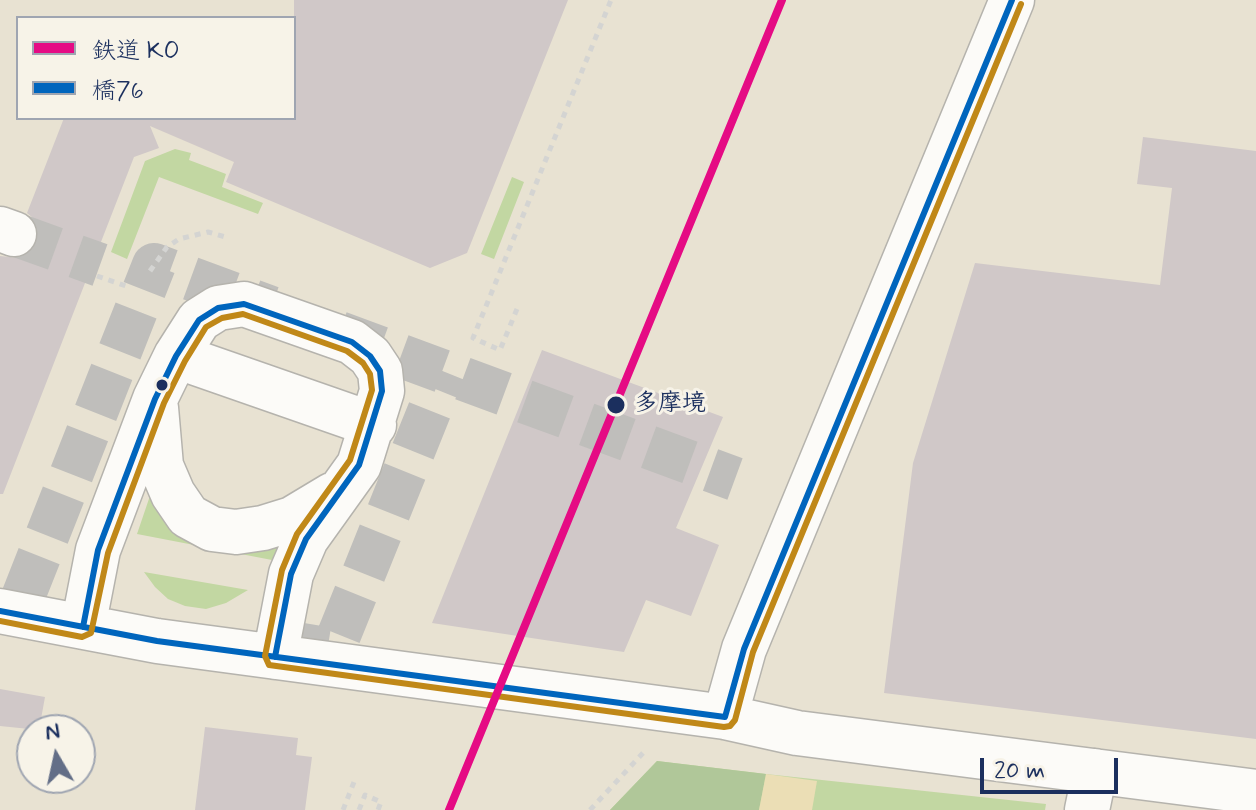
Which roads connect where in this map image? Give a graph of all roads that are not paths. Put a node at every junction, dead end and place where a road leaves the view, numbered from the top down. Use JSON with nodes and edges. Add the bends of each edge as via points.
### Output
{"nodes":[{"id":1,"x":1012,"y":0,"type":"edge"},
{"id":2,"x":176,"y":356,"type":"junction"},
{"id":3,"x":155,"y":399,"type":"junction"},
{"id":4,"x":374,"y":425,"type":"junction"},
{"id":5,"x":337,"y":492,"type":"junction"},
{"id":6,"x":0,"y":611,"type":"edge"},
{"id":7,"x":83,"y":627,"type":"junction"},
{"id":8,"x":275,"y":657,"type":"junction"},
{"id":9,"x":725,"y":717,"type":"junction"},
{"id":10,"x":1091,"y":791,"type":"edge"},
{"id":11,"x":1256,"y":792,"type":"edge"}],
"edges":[{"from":1,"to":9,"type":"street","via":[[744,649]]},
{"from":2,"to":3,"type":"street"},
{"from":2,"to":4,"type":"street"},
{"from":2,"to":4,"type":"street","via":[[199,320],[218,308],[244,304],[352,342],[370,356],[380,371],[382,391]]},
{"from":3,"to":5,"type":"street","via":[[161,466],[173,494],[188,516],[212,529],[263,528],[292,519]]},
{"from":3,"to":7,"type":"street","via":[[98,550]]},
{"from":4,"to":5,"type":"street","via":[[359,465]]},
{"from":5,"to":8,"type":"street","via":[[306,539],[291,574]]},
{"from":6,"to":7,"type":"street"},
{"from":7,"to":8,"type":"street"},
{"from":8,"to":9,"type":"street"},
{"from":9,"to":10,"type":"street"},
{"from":10,"to":11,"type":"street"}]}
